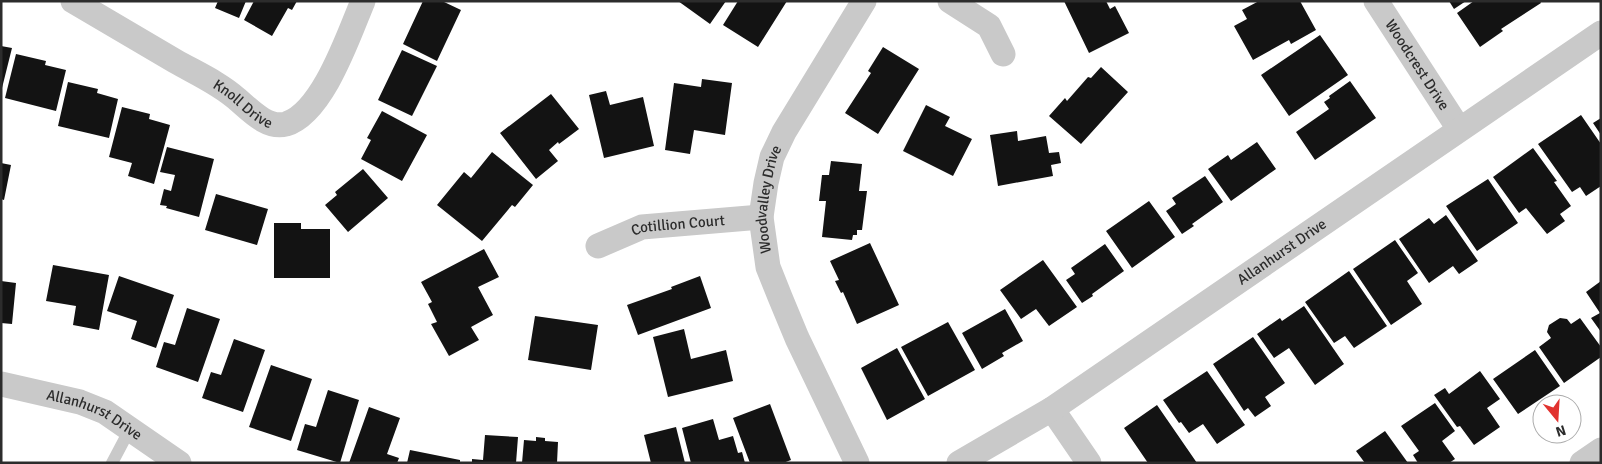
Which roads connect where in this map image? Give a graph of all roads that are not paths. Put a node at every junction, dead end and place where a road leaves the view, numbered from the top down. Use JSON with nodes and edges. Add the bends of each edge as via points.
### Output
{"nodes":[{"id":1,"x":73,"y":1,"type":"edge"},
{"id":2,"x":363,"y":1,"type":"edge"},
{"id":3,"x":864,"y":1,"type":"edge"},
{"id":4,"x":950,"y":1,"type":"edge"},
{"id":5,"x":1376,"y":1,"type":"edge"},
{"id":6,"x":1601,"y":33,"type":"edge"},
{"id":7,"x":1003,"y":54,"type":"dead end"},
{"id":8,"x":1460,"y":129,"type":"junction"},
{"id":9,"x":761,"y":217,"type":"junction"},
{"id":10,"x":598,"y":246,"type":"dead end"},
{"id":11,"x":1,"y":384,"type":"edge"},
{"id":12,"x":1052,"y":410,"type":"junction"},
{"id":13,"x":130,"y":429,"type":"junction"},
{"id":14,"x":1601,"y":450,"type":"edge"},
{"id":15,"x":112,"y":463,"type":"edge"},
{"id":16,"x":179,"y":463,"type":"edge"},
{"id":17,"x":856,"y":463,"type":"edge"},
{"id":18,"x":959,"y":463,"type":"edge"},
{"id":19,"x":1089,"y":463,"type":"edge"},
{"id":20,"x":1582,"y":463,"type":"edge"}],
"edges":[{"from":1,"to":2,"type":"street","name":"Knoll Drive","via":[[226,90],[271,124],[286,124],[316,100],[328,82]]},
{"from":3,"to":9,"type":"street","name":"Woodvalley Drive","via":[[772,157]]},
{"from":4,"to":7,"type":"street","via":[[990,26]]},
{"from":5,"to":8,"type":"street","name":"Woodcrest Drive"},
{"from":6,"to":8,"type":"street","name":"Allanhurst Drive"},
{"from":8,"to":12,"type":"street","name":"Allanhurst Drive"},
{"from":9,"to":10,"type":"street","name":"Cotillion Court","via":[[642,227]]},
{"from":9,"to":17,"type":"street","name":"Woodvalley Drive","via":[[768,267],[797,338]]},
{"from":11,"to":13,"type":"street","name":"Allanhurst Drive","via":[[80,402],[105,412]]},
{"from":12,"to":18,"type":"street","name":"Allanhurst Drive"},
{"from":12,"to":19,"type":"street"},
{"from":13,"to":15,"type":"lane"},
{"from":13,"to":16,"type":"street","name":"Allanhurst Drive"},
{"from":14,"to":20,"type":"street"}]}
